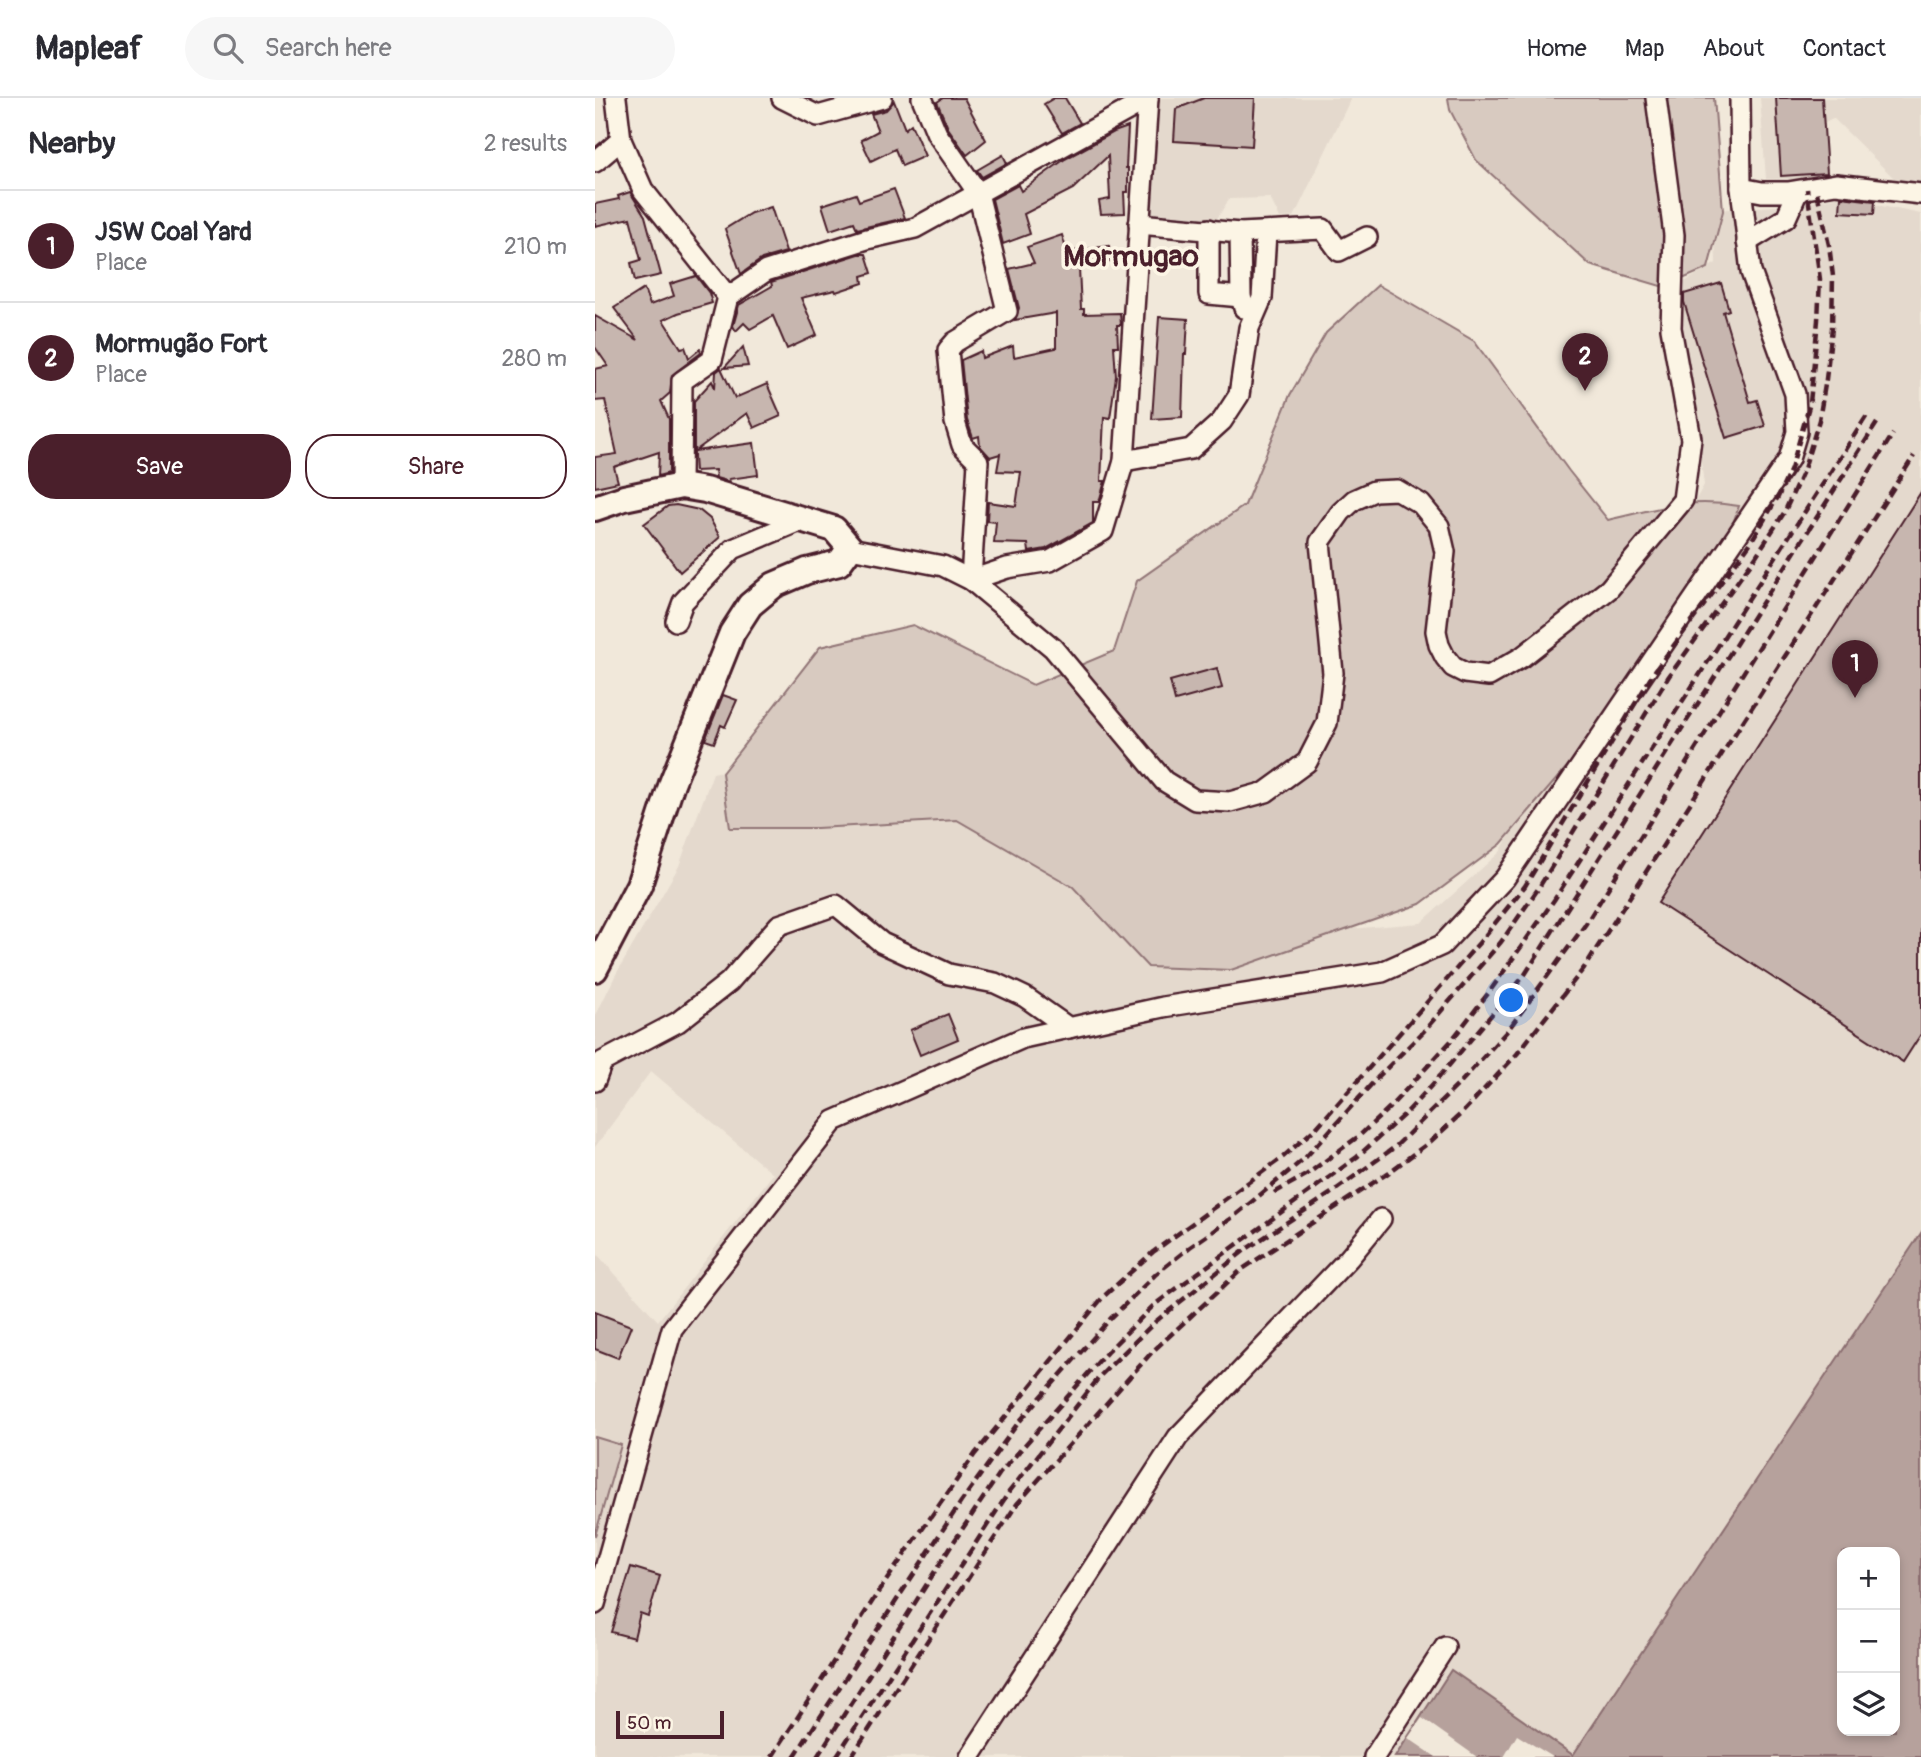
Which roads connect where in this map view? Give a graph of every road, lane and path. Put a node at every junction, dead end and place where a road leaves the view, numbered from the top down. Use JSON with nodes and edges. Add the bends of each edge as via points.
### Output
{"nodes":[{"id":1,"x":616,"y":98,"type":"edge"},
{"id":2,"x":782,"y":98,"type":"edge"},
{"id":3,"x":882,"y":98,"type":"edge"},
{"id":4,"x":922,"y":98,"type":"edge"},
{"id":5,"x":1656,"y":98,"type":"edge"},
{"id":6,"x":1740,"y":98,"type":"edge"},
{"id":7,"x":1148,"y":99,"type":"edge"},
{"id":8,"x":621,"y":140,"type":"junction"},
{"id":9,"x":595,"y":162,"type":"edge"},
{"id":10,"x":1741,"y":188,"type":"junction"},
{"id":11,"x":1798,"y":191,"type":"junction"},
{"id":12,"x":978,"y":193,"type":"junction"},
{"id":13,"x":1921,"y":194,"type":"edge"},
{"id":14,"x":1139,"y":224,"type":"junction"},
{"id":15,"x":1209,"y":229,"type":"junction"},
{"id":16,"x":1240,"y":233,"type":"junction"},
{"id":17,"x":1266,"y":233,"type":"junction"},
{"id":18,"x":1367,"y":237,"type":"dead end"},
{"id":19,"x":1747,"y":242,"type":"junction"},
{"id":20,"x":728,"y":297,"type":"junction"},
{"id":21,"x":1241,"y":297,"type":"junction"},
{"id":22,"x":1249,"y":328,"type":"junction"},
{"id":23,"x":1124,"y":461,"type":"junction"},
{"id":24,"x":681,"y":486,"type":"junction"},
{"id":25,"x":595,"y":508,"type":"edge"},
{"id":26,"x":801,"y":520,"type":"junction"},
{"id":27,"x":850,"y":548,"type":"junction"},
{"id":28,"x":971,"y":580,"type":"junction"},
{"id":29,"x":675,"y":621,"type":"dead end"},
{"id":30,"x":595,"y":969,"type":"edge"},
{"id":31,"x":1069,"y":1028,"type":"junction"},
{"id":32,"x":595,"y":1081,"type":"edge"},
{"id":33,"x":1381,"y":1219,"type":"dead end"},
{"id":34,"x":595,"y":1604,"type":"edge"},
{"id":35,"x":1445,"y":1647,"type":"dead end"},
{"id":36,"x":969,"y":1757,"type":"edge"},
{"id":37,"x":1374,"y":1757,"type":"edge"}],
"edges":[{"from":1,"to":8,"type":"street"},
{"from":2,"to":3,"type":"street","via":[[818,116]]},
{"from":4,"to":12,"type":"street","via":[[937,134]]},
{"from":5,"to":28,"type":"street","via":[[1674,235],[1671,328],[1691,439],[1683,500],[1609,589],[1522,657],[1489,676],[1465,673],[1445,657],[1436,631],[1445,552],[1439,526],[1421,504],[1397,490],[1374,491],[1341,512],[1320,542],[1333,673],[1327,723],[1307,762],[1266,792],[1230,802],[1195,800],[1164,781],[1053,648]]},
{"from":6,"to":10,"type":"street"},
{"from":7,"to":12,"type":"street"},
{"from":7,"to":14,"type":"street"},
{"from":8,"to":9,"type":"street"},
{"from":8,"to":20,"type":"street","via":[[643,190]]},
{"from":10,"to":11,"type":"street"},
{"from":10,"to":19,"type":"street"},
{"from":11,"to":13,"type":"street","via":[[1836,184]]},
{"from":11,"to":19,"type":"street","via":[[1786,218]]},
{"from":12,"to":20,"type":"street","via":[[915,228],[766,271]]},
{"from":12,"to":28,"type":"street","via":[[1007,311],[948,350],[955,422],[962,445],[978,461]]},
{"from":14,"to":15,"type":"street"},
{"from":14,"to":23,"type":"street"},
{"from":15,"to":16,"type":"street"},
{"from":15,"to":21,"type":"street","via":[[1209,294]]},
{"from":16,"to":17,"type":"street"},
{"from":16,"to":21,"type":"street"},
{"from":17,"to":18,"type":"street","via":[[1323,229],[1339,251]]},
{"from":17,"to":22,"type":"street","via":[[1262,298]]},
{"from":19,"to":31,"type":"street","via":[[1751,272],[1795,394],[1797,432],[1789,459],[1505,878],[1442,945],[1382,972],[1163,1007]]},
{"from":20,"to":24,"type":"street","via":[[712,360],[683,381]]},
{"from":21,"to":22,"type":"street"},
{"from":22,"to":23,"type":"street","via":[[1239,395],[1222,421],[1191,449]]},
{"from":23,"to":28,"type":"street","via":[[1103,531],[1050,561]]},
{"from":24,"to":25,"type":"main road"},
{"from":24,"to":26,"type":"main road"},
{"from":26,"to":27,"type":"main road","via":[[834,529]]},
{"from":26,"to":29,"type":"street","via":[[733,549],[683,602]]},
{"from":27,"to":28,"type":"street","via":[[943,566]]},
{"from":27,"to":30,"type":"main road","via":[[839,563],[774,585],[750,605],[732,633],[672,783],[639,886]]},
{"from":31,"to":32,"type":"street","via":[[995,983],[949,974],[882,943],[836,905],[779,925],[729,982],[678,1022],[602,1062]]},
{"from":31,"to":34,"type":"street","via":[[1023,1038],[834,1121],[672,1329]]},
{"from":33,"to":36,"type":"street","via":[[1178,1437]]},
{"from":35,"to":37,"type":"street"}]}
